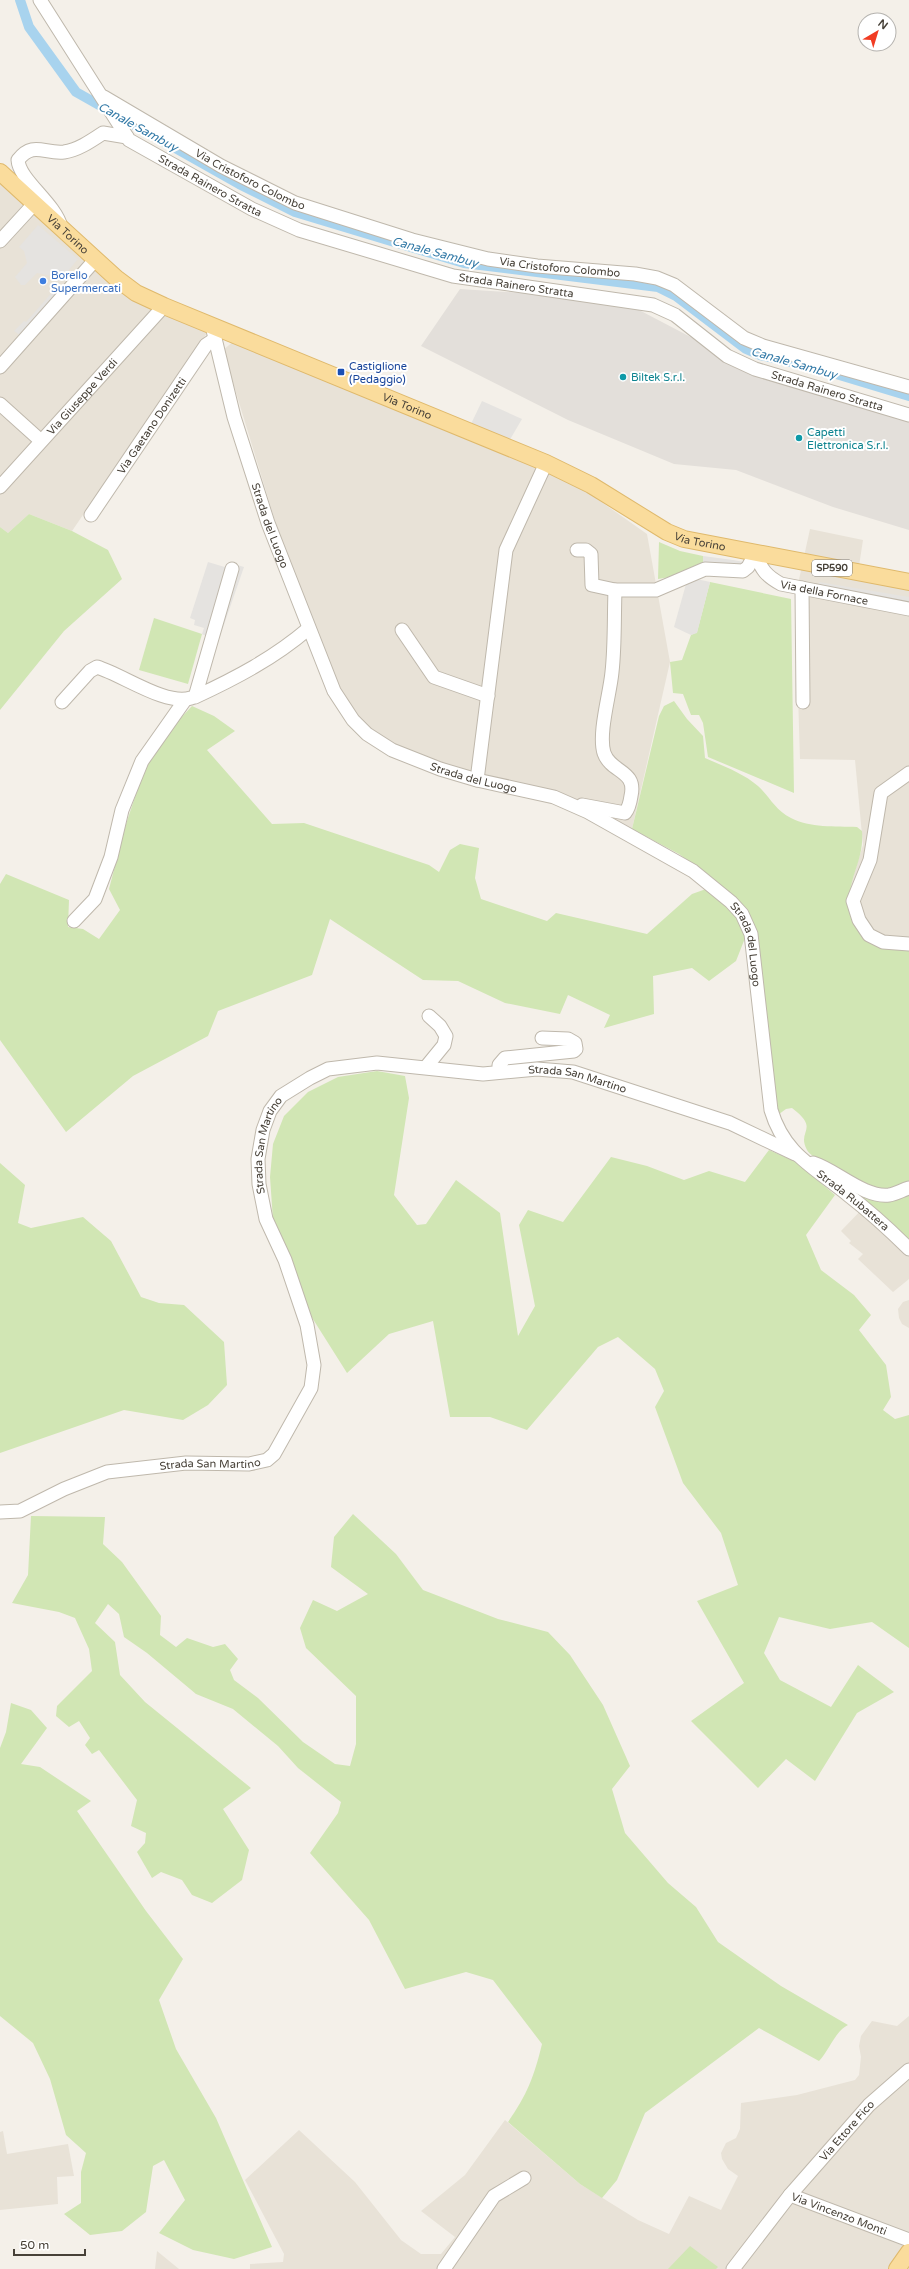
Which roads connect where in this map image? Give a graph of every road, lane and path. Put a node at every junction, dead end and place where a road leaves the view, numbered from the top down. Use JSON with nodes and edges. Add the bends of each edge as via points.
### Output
{"nodes":[{"id":1,"x":40,"y":0,"type":"edge"},
{"id":2,"x":101,"y":95,"type":"junction"},
{"id":3,"x":124,"y":132,"type":"junction"},
{"id":4,"x":0,"y":172,"type":"edge"},
{"id":5,"x":34,"y":204,"type":"junction"},
{"id":6,"x":61,"y":229,"type":"junction"},
{"id":7,"x":0,"y":242,"type":"edge"},
{"id":8,"x":95,"y":260,"type":"junction"},
{"id":9,"x":164,"y":306,"type":"junction"},
{"id":10,"x":214,"y":332,"type":"junction"},
{"id":11,"x":0,"y":367,"type":"edge"},
{"id":12,"x":909,"y":387,"type":"edge"},
{"id":13,"x":0,"y":404,"type":"edge"},
{"id":14,"x":909,"y":414,"type":"edge"},
{"id":15,"x":40,"y":440,"type":"junction"},
{"id":16,"x":546,"y":463,"type":"junction"},
{"id":17,"x":0,"y":486,"type":"edge"},
{"id":18,"x":91,"y":515,"type":"dead end"},
{"id":19,"x":577,"y":550,"type":"dead end"},
{"id":20,"x":755,"y":554,"type":"junction"},
{"id":21,"x":232,"y":569,"type":"dead end"},
{"id":22,"x":909,"y":582,"type":"edge"},
{"id":23,"x":802,"y":588,"type":"junction"},
{"id":24,"x":615,"y":590,"type":"junction"},
{"id":25,"x":909,"y":609,"type":"edge"},
{"id":26,"x":308,"y":629,"type":"junction"},
{"id":27,"x":402,"y":630,"type":"dead end"},
{"id":28,"x":488,"y":696,"type":"junction"},
{"id":29,"x":190,"y":699,"type":"junction"},
{"id":30,"x":62,"y":702,"type":"dead end"},
{"id":31,"x":803,"y":702,"type":"dead end"},
{"id":32,"x":909,"y":773,"type":"edge"},
{"id":33,"x":477,"y":780,"type":"junction"},
{"id":34,"x":567,"y":802,"type":"junction"},
{"id":35,"x":74,"y":921,"type":"dead end"},
{"id":36,"x":909,"y":944,"type":"edge"},
{"id":37,"x":429,"y":1016,"type":"dead end"},
{"id":38,"x":542,"y":1038,"type":"dead end"},
{"id":39,"x":426,"y":1068,"type":"junction"},
{"id":40,"x":499,"y":1071,"type":"junction"},
{"id":41,"x":799,"y":1157,"type":"junction"},
{"id":42,"x":909,"y":1188,"type":"edge"},
{"id":43,"x":909,"y":1249,"type":"edge"},
{"id":44,"x":0,"y":1512,"type":"edge"},
{"id":45,"x":909,"y":2070,"type":"edge"},
{"id":46,"x":524,"y":2178,"type":"dead end"},
{"id":47,"x":790,"y":2195,"type":"junction"},
{"id":48,"x":909,"y":2240,"type":"edge"},
{"id":49,"x":909,"y":2252,"type":"edge"},
{"id":50,"x":444,"y":2269,"type":"edge"},
{"id":51,"x":733,"y":2269,"type":"edge"},
{"id":52,"x":897,"y":2269,"type":"edge"}],
"edges":[{"from":1,"to":2,"type":"street","name":"Via Cristoforo Colombo"},
{"from":2,"to":3,"type":"street","name":"Via Cristoforo Colombo"},
{"from":2,"to":12,"type":"street","name":"Via Cristoforo Colombo","via":[[221,166],[295,203],[419,242],[488,259],[657,278],[674,285],[744,338]]},
{"from":3,"to":6,"type":"street","via":[[103,133],[76,149],[63,152],[29,150],[18,160],[21,169],[54,210]]},
{"from":3,"to":14,"type":"street","name":"Strada Rainero Stratta","via":[[135,144],[252,209],[299,230],[466,279],[652,305],[675,315],[727,356],[756,369]]},
{"from":4,"to":5,"type":"main road","name":"Via Torino","number":"SP590"},
{"from":5,"to":6,"type":"main road","name":"Via Torino","number":"SP590"},
{"from":5,"to":7,"type":"street"},
{"from":6,"to":8,"type":"main road","name":"Via Torino","number":"SP590"},
{"from":8,"to":9,"type":"main road","name":"Via Torino","number":"SP590","via":[[136,293]]},
{"from":8,"to":11,"type":"street"},
{"from":9,"to":10,"type":"main road","name":"Via Torino","number":"SP590"},
{"from":9,"to":15,"type":"street","name":"Via Giuseppe Verdi"},
{"from":10,"to":16,"type":"main road","name":"Via Torino","number":"SP590"},
{"from":10,"to":18,"type":"street","name":"Via Gaetano Donizetti"},
{"from":10,"to":26,"type":"street","name":"Strada del Luogo","via":[[234,417],[263,508]]},
{"from":13,"to":15,"type":"street"},
{"from":15,"to":17,"type":"street","name":"Via Giuseppe Verdi"},
{"from":16,"to":20,"type":"main road","name":"Via Torino","number":"SP590","via":[[590,485],[667,532],[700,543]]},
{"from":16,"to":28,"type":"street","via":[[506,550]]},
{"from":19,"to":24,"type":"street","via":[[586,550],[592,554],[592,585]]},
{"from":20,"to":22,"type":"main road","name":"Via Torino","number":"SP590"},
{"from":20,"to":23,"type":"street","name":"Via della Fornace","via":[[762,571],[769,578],[781,584]]},
{"from":20,"to":24,"type":"street","name":"Via Torino","via":[[743,571],[705,569],[656,590]]},
{"from":21,"to":29,"type":"street"},
{"from":23,"to":25,"type":"street","name":"Via della Fornace"},
{"from":23,"to":31,"type":"street"},
{"from":24,"to":34,"type":"street","via":[[612,672],[603,749],[605,756],[632,783],[628,808],[625,813],[618,813]]},
{"from":26,"to":29,"type":"street","via":[[278,654]]},
{"from":26,"to":33,"type":"street","name":"Strada del Luogo","via":[[334,691],[353,720],[367,734],[392,750],[440,770]]},
{"from":27,"to":28,"type":"street","via":[[434,677]]},
{"from":28,"to":33,"type":"street"},
{"from":29,"to":30,"type":"street","via":[[166,697],[97,667],[90,671]]},
{"from":29,"to":35,"type":"street","via":[[142,761],[122,810],[111,857],[95,899]]},
{"from":32,"to":36,"type":"street","via":[[880,793],[870,860],[853,901],[859,920],[869,935],[883,942]]},
{"from":33,"to":34,"type":"street","name":"Strada del Luogo"},
{"from":34,"to":41,"type":"street","name":"Strada del Luogo","via":[[693,871],[742,914],[751,934],[771,1110],[777,1129]]},
{"from":37,"to":39,"type":"street","via":[[446,1036],[444,1045]]},
{"from":38,"to":40,"type":"street","via":[[568,1039],[575,1043],[576,1049],[505,1058],[499,1065]]},
{"from":39,"to":40,"type":"street","name":"Strada San Martino","via":[[483,1074]]},
{"from":39,"to":44,"type":"street","name":"Strada San Martino","via":[[377,1063],[328,1069],[281,1096],[270,1110],[263,1130],[258,1159],[259,1184],[266,1218],[285,1260],[307,1325],[314,1365],[311,1388],[274,1454],[267,1460],[249,1464],[186,1463],[106,1472],[64,1488],[20,1511]]},
{"from":40,"to":41,"type":"street","name":"Strada San Martino","via":[[537,1069],[573,1072],[730,1124]]},
{"from":41,"to":42,"type":"street","via":[[827,1168],[877,1194],[887,1195]]},
{"from":41,"to":43,"type":"street","name":"Strada Rubattera","via":[[883,1224]]},
{"from":45,"to":47,"type":"street","name":"Via Ettore Fico","via":[[869,2105]]},
{"from":46,"to":50,"type":"street","via":[[494,2196]]},
{"from":47,"to":48,"type":"street","name":"Via Vincenzo Monti"},
{"from":47,"to":51,"type":"street","name":"Via Vincenzo Monti"},
{"from":49,"to":52,"type":"main road"}]}
